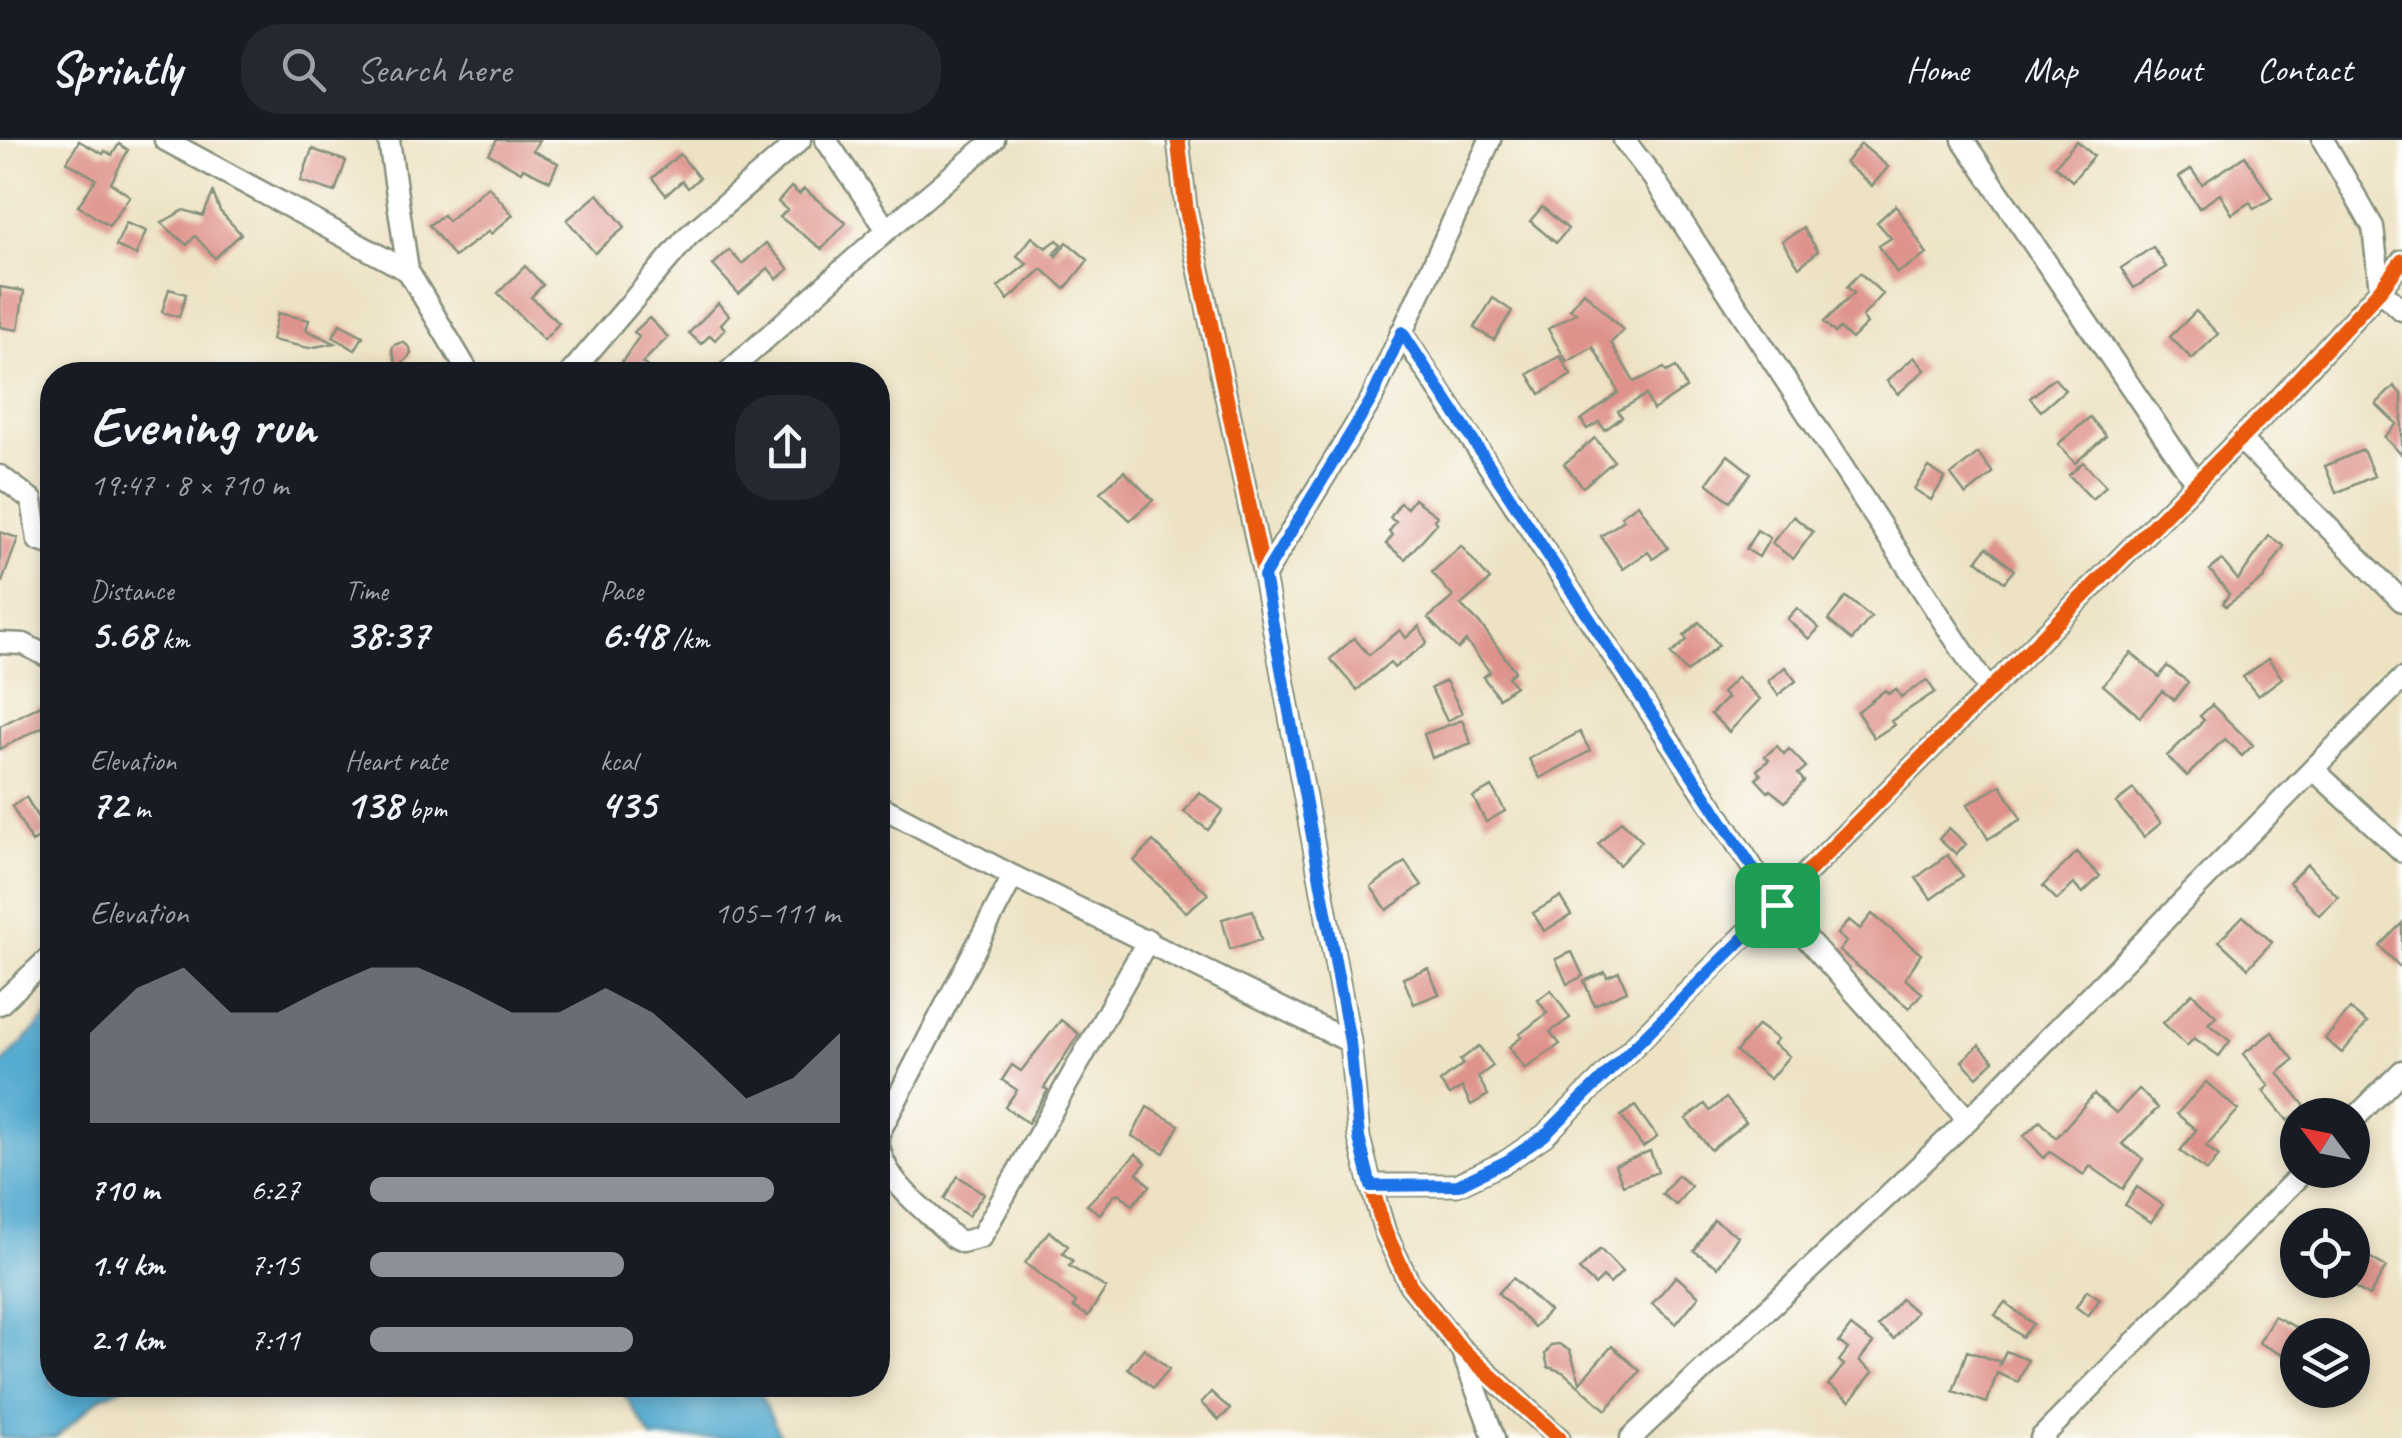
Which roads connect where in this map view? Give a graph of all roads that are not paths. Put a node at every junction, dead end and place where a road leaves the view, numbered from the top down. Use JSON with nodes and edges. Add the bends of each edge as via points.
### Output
{"nodes":[{"id":1,"x":164,"y":140,"type":"edge"},
{"id":2,"x":388,"y":140,"type":"edge"},
{"id":3,"x":800,"y":140,"type":"edge"},
{"id":4,"x":826,"y":140,"type":"edge"},
{"id":5,"x":994,"y":140,"type":"edge"},
{"id":6,"x":1178,"y":140,"type":"edge"},
{"id":7,"x":1490,"y":140,"type":"edge"},
{"id":8,"x":1624,"y":140,"type":"edge"},
{"id":9,"x":1964,"y":140,"type":"edge"},
{"id":10,"x":2323,"y":140,"type":"edge"},
{"id":11,"x":887,"y":230,"type":"junction"},
{"id":12,"x":2402,"y":260,"type":"edge"},
{"id":13,"x":408,"y":271,"type":"junction"},
{"id":14,"x":2380,"y":290,"type":"junction"},
{"id":15,"x":2402,"y":310,"type":"edge"},
{"id":16,"x":1402,"y":332,"type":"junction"},
{"id":17,"x":462,"y":362,"type":"edge"},
{"id":18,"x":580,"y":362,"type":"edge"},
{"id":19,"x":740,"y":362,"type":"edge"},
{"id":20,"x":2240,"y":439,"type":"junction"},
{"id":21,"x":0,"y":476,"type":"edge"},
{"id":22,"x":2196,"y":483,"type":"junction"},
{"id":23,"x":40,"y":541,"type":"edge"},
{"id":24,"x":1264,"y":576,"type":"junction"},
{"id":25,"x":2402,"y":601,"type":"edge"},
{"id":26,"x":0,"y":643,"type":"edge"},
{"id":27,"x":40,"y":653,"type":"edge"},
{"id":28,"x":2402,"y":678,"type":"edge"},
{"id":29,"x":1989,"y":691,"type":"junction"},
{"id":30,"x":2313,"y":769,"type":"junction"},
{"id":31,"x":890,"y":810,"type":"edge"},
{"id":32,"x":2402,"y":851,"type":"edge"},
{"id":33,"x":1014,"y":876,"type":"junction"},
{"id":34,"x":1777,"y":905,"type":"junction"},
{"id":35,"x":1148,"y":940,"type":"junction"},
{"id":36,"x":40,"y":966,"type":"edge"},
{"id":37,"x":0,"y":1004,"type":"edge"},
{"id":38,"x":1350,"y":1042,"type":"junction"},
{"id":39,"x":2402,"y":1071,"type":"edge"},
{"id":40,"x":2370,"y":1104,"type":"edge"},
{"id":41,"x":890,"y":1111,"type":"edge"},
{"id":42,"x":1968,"y":1120,"type":"junction"},
{"id":43,"x":890,"y":1176,"type":"edge"},
{"id":44,"x":1371,"y":1186,"type":"junction"},
{"id":45,"x":2287,"y":1188,"type":"edge"},
{"id":46,"x":1460,"y":1348,"type":"junction"},
{"id":47,"x":1494,"y":1438,"type":"edge"},
{"id":48,"x":1560,"y":1438,"type":"edge"},
{"id":49,"x":1631,"y":1438,"type":"edge"},
{"id":50,"x":2041,"y":1438,"type":"edge"}],
"edges":[{"from":1,"to":13,"type":"street"},
{"from":2,"to":13,"type":"street"},
{"from":3,"to":18,"type":"street","via":[[688,236]]},
{"from":4,"to":11,"type":"street"},
{"from":5,"to":11,"type":"street"},
{"from":6,"to":24,"type":"street","via":[[1186,208]]},
{"from":7,"to":16,"type":"street"},
{"from":8,"to":29,"type":"street"},
{"from":9,"to":22,"type":"street"},
{"from":10,"to":14,"type":"street","via":[[2373,227]]},
{"from":11,"to":19,"type":"street"},
{"from":12,"to":14,"type":"street"},
{"from":13,"to":17,"type":"street"},
{"from":14,"to":15,"type":"street"},
{"from":14,"to":20,"type":"street"},
{"from":16,"to":24,"type":"street","via":[[1371,400]]},
{"from":16,"to":34,"type":"street"},
{"from":20,"to":22,"type":"street"},
{"from":20,"to":25,"type":"street"},
{"from":21,"to":23,"type":"street","via":[[32,500]]},
{"from":22,"to":29,"type":"street"},
{"from":24,"to":38,"type":"street"},
{"from":26,"to":27,"type":"street"},
{"from":28,"to":30,"type":"street"},
{"from":29,"to":34,"type":"street"},
{"from":30,"to":32,"type":"street"},
{"from":30,"to":42,"type":"street"},
{"from":31,"to":33,"type":"street"},
{"from":33,"to":35,"type":"street"},
{"from":33,"to":41,"type":"street"},
{"from":34,"to":42,"type":"street"},
{"from":34,"to":44,"type":"street","via":[[1528,1147],[1458,1185]]},
{"from":35,"to":38,"type":"street"},
{"from":35,"to":43,"type":"street","via":[[981,1237],[954,1238]]},
{"from":36,"to":37,"type":"street"},
{"from":38,"to":44,"type":"street"},
{"from":39,"to":40,"type":"street"},
{"from":42,"to":49,"type":"street"},
{"from":44,"to":46,"type":"street","via":[[1410,1285]]},
{"from":45,"to":50,"type":"street"},
{"from":46,"to":47,"type":"street"},
{"from":46,"to":48,"type":"street"}]}
